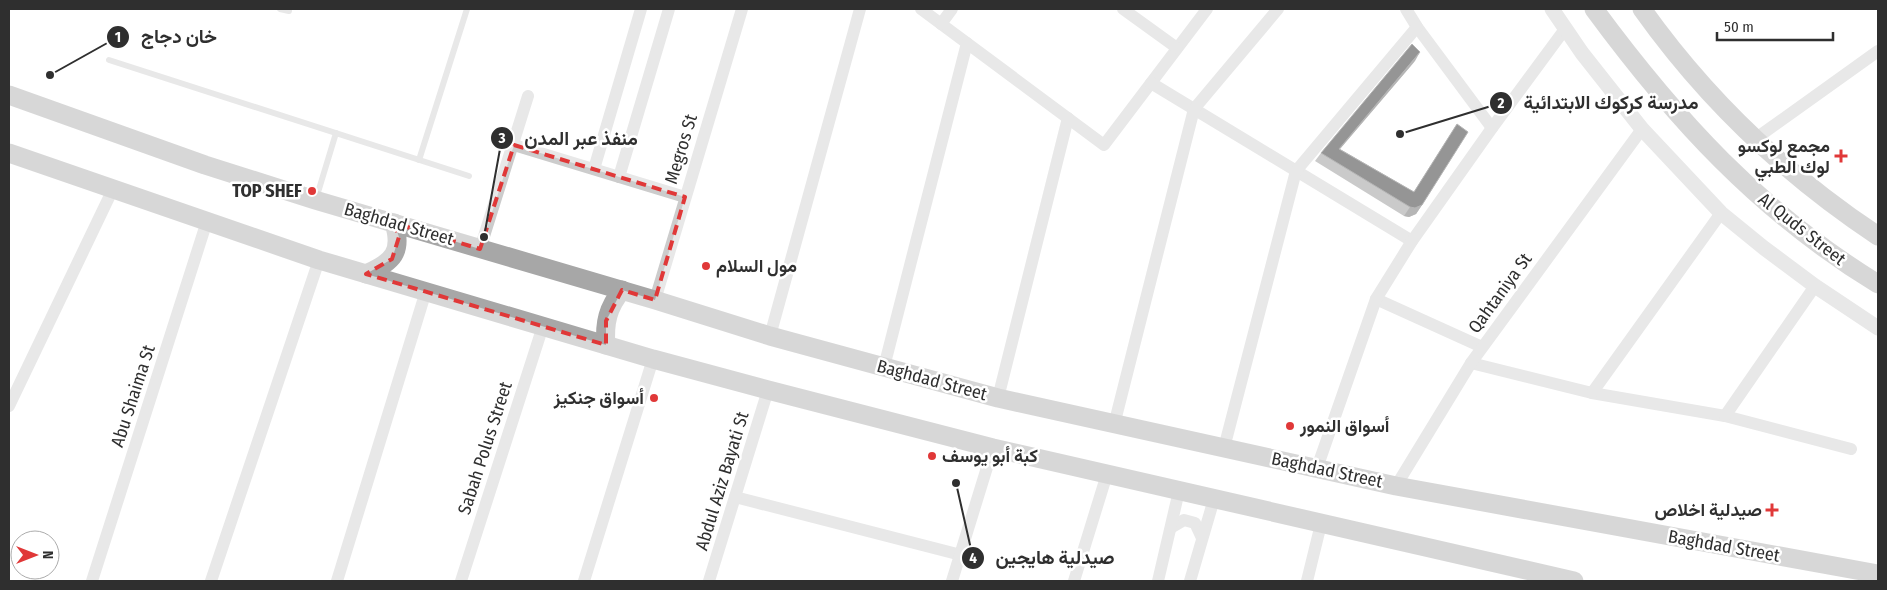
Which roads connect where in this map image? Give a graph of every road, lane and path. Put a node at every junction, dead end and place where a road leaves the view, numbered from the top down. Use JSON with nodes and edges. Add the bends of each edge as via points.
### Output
{"nodes":[{"id":1,"x":280,"y":9,"type":"edge"},
{"id":2,"x":467,"y":9,"type":"edge"},
{"id":3,"x":641,"y":9,"type":"edge"},
{"id":4,"x":669,"y":9,"type":"edge"},
{"id":5,"x":742,"y":9,"type":"edge"},
{"id":6,"x":860,"y":9,"type":"edge"},
{"id":7,"x":921,"y":9,"type":"edge"},
{"id":8,"x":952,"y":9,"type":"edge"},
{"id":9,"x":1123,"y":9,"type":"edge"},
{"id":10,"x":1207,"y":9,"type":"edge"},
{"id":11,"x":1278,"y":9,"type":"edge"},
{"id":12,"x":1406,"y":9,"type":"edge"},
{"id":13,"x":1552,"y":9,"type":"edge"},
{"id":14,"x":1594,"y":9,"type":"edge"},
{"id":15,"x":1642,"y":9,"type":"edge"},
{"id":16,"x":289,"y":12,"type":"dead end"},
{"id":17,"x":941,"y":24,"type":"junction"},
{"id":18,"x":1417,"y":26,"type":"junction"},
{"id":19,"x":1565,"y":29,"type":"junction"},
{"id":20,"x":967,"y":43,"type":"junction"},
{"id":21,"x":1177,"y":48,"type":"junction"},
{"id":22,"x":1878,"y":51,"type":"edge"},
{"id":23,"x":110,"y":60,"type":"dead end"},
{"id":24,"x":1151,"y":83,"type":"junction"},
{"id":25,"x":9,"y":95,"type":"edge"},
{"id":26,"x":528,"y":96,"type":"dead end"},
{"id":27,"x":1194,"y":109,"type":"junction"},
{"id":28,"x":1068,"y":118,"type":"junction"},
{"id":29,"x":1492,"y":128,"type":"junction"},
{"id":30,"x":1642,"y":129,"type":"junction"},
{"id":31,"x":336,"y":134,"type":"junction"},
{"id":32,"x":1755,"y":139,"type":"junction"},
{"id":33,"x":514,"y":144,"type":"junction"},
{"id":34,"x":9,"y":153,"type":"edge"},
{"id":35,"x":419,"y":160,"type":"junction"},
{"id":36,"x":594,"y":169,"type":"junction"},
{"id":37,"x":1296,"y":171,"type":"junction"},
{"id":38,"x":469,"y":176,"type":"dead end"},
{"id":39,"x":619,"y":177,"type":"junction"},
{"id":40,"x":113,"y":189,"type":"junction"},
{"id":41,"x":684,"y":198,"type":"junction"},
{"id":42,"x":316,"y":200,"type":"junction"},
{"id":43,"x":1721,"y":213,"type":"junction"},
{"id":44,"x":207,"y":221,"type":"junction"},
{"id":45,"x":394,"y":223,"type":"junction"},
{"id":46,"x":1878,"y":236,"type":"edge"},
{"id":47,"x":1412,"y":241,"type":"junction"},
{"id":48,"x":480,"y":248,"type":"junction"},
{"id":49,"x":319,"y":260,"type":"junction"},
{"id":50,"x":366,"y":274,"type":"junction"},
{"id":51,"x":1878,"y":284,"type":"edge"},
{"id":52,"x":1815,"y":286,"type":"junction"},
{"id":53,"x":622,"y":290,"type":"junction"},
{"id":54,"x":426,"y":291,"type":"junction"},
{"id":55,"x":1376,"y":299,"type":"junction"},
{"id":56,"x":655,"y":300,"type":"junction"},
{"id":57,"x":543,"y":326,"type":"junction"},
{"id":58,"x":1878,"y":328,"type":"edge"},
{"id":59,"x":770,"y":336,"type":"junction"},
{"id":60,"x":606,"y":345,"type":"junction"},
{"id":61,"x":1482,"y":347,"type":"junction"},
{"id":62,"x":654,"y":359,"type":"junction"},
{"id":63,"x":1471,"y":363,"type":"junction"},
{"id":64,"x":884,"y":367,"type":"junction"},
{"id":65,"x":768,"y":390,"type":"junction"},
{"id":66,"x":1592,"y":392,"type":"junction"},
{"id":67,"x":998,"y":398,"type":"junction"},
{"id":68,"x":9,"y":406,"type":"edge"},
{"id":69,"x":1725,"y":416,"type":"junction"},
{"id":70,"x":1114,"y":424,"type":"junction"},
{"id":71,"x":993,"y":448,"type":"junction"},
{"id":72,"x":1224,"y":448,"type":"junction"},
{"id":73,"x":1851,"y":449,"type":"dead end"},
{"id":74,"x":1316,"y":468,"type":"junction"},
{"id":75,"x":1107,"y":474,"type":"junction"},
{"id":76,"x":1396,"y":486,"type":"junction"},
{"id":77,"x":1179,"y":492,"type":"junction"},
{"id":78,"x":735,"y":497,"type":"junction"},
{"id":79,"x":1214,"y":499,"type":"junction"},
{"id":80,"x":1321,"y":524,"type":"junction"},
{"id":81,"x":1172,"y":527,"type":"junction"},
{"id":82,"x":1202,"y":538,"type":"junction"},
{"id":83,"x":961,"y":555,"type":"junction"},
{"id":84,"x":1878,"y":574,"type":"edge"},
{"id":85,"x":1539,"y":578,"type":"edge"},
{"id":86,"x":92,"y":581,"type":"edge"},
{"id":87,"x":211,"y":581,"type":"edge"},
{"id":88,"x":337,"y":581,"type":"edge"},
{"id":89,"x":461,"y":581,"type":"edge"},
{"id":90,"x":584,"y":581,"type":"edge"},
{"id":91,"x":709,"y":581,"type":"edge"},
{"id":92,"x":952,"y":581,"type":"edge"},
{"id":93,"x":1074,"y":581,"type":"edge"},
{"id":94,"x":1158,"y":581,"type":"edge"},
{"id":95,"x":1190,"y":581,"type":"edge"},
{"id":96,"x":1307,"y":581,"type":"edge"},
{"id":97,"x":1574,"y":581,"type":"edge"}],
"edges":[{"from":1,"to":16,"type":"lane"},
{"from":2,"to":35,"type":"lane"},
{"from":3,"to":36,"type":"street"},
{"from":4,"to":39,"type":"street"},
{"from":5,"to":41,"type":"street","name":"Megros St"},
{"from":6,"to":59,"type":"street"},
{"from":7,"to":17,"type":"street"},
{"from":8,"to":17,"type":"street"},
{"from":9,"to":21,"type":"street"},
{"from":10,"to":21,"type":"street"},
{"from":11,"to":27,"type":"street"},
{"from":12,"to":18,"type":"street"},
{"from":13,"to":19,"type":"street"},
{"from":14,"to":51,"type":"main road","name":"Al Quds Street","via":[[1635,65],[1740,180],[1796,227]]},
{"from":15,"to":32,"type":"main road","via":[[1704,86]]},
{"from":17,"to":20,"type":"street"},
{"from":18,"to":29,"type":"street"},
{"from":18,"to":37,"type":"street"},
{"from":19,"to":29,"type":"street"},
{"from":19,"to":30,"type":"street"},
{"from":20,"to":28,"type":"street"},
{"from":20,"to":64,"type":"street"},
{"from":21,"to":24,"type":"street"},
{"from":22,"to":32,"type":"street"},
{"from":23,"to":31,"type":"lane"},
{"from":24,"to":27,"type":"street"},
{"from":24,"to":28,"type":"street","via":[[1104,145]]},
{"from":25,"to":42,"type":"main road","name":"Baghdad Street","via":[[206,166]]},
{"from":26,"to":33,"type":"street"},
{"from":27,"to":37,"type":"street"},
{"from":27,"to":70,"type":"street"},
{"from":28,"to":67,"type":"street"},
{"from":29,"to":47,"type":"street"},
{"from":30,"to":43,"type":"street"},
{"from":30,"to":61,"type":"street","name":"Qahtaniya St"},
{"from":31,"to":35,"type":"lane"},
{"from":31,"to":42,"type":"lane"},
{"from":32,"to":46,"type":"main road","via":[[1797,178]]},
{"from":33,"to":36,"type":"street"},
{"from":33,"to":48,"type":"street"},
{"from":34,"to":40,"type":"main road"},
{"from":35,"to":38,"type":"lane"},
{"from":36,"to":39,"type":"street"},
{"from":37,"to":47,"type":"street"},
{"from":37,"to":72,"type":"street"},
{"from":39,"to":41,"type":"street"},
{"from":40,"to":44,"type":"main road"},
{"from":40,"to":68,"type":"street"},
{"from":41,"to":56,"type":"street","name":"Megros St"},
{"from":42,"to":45,"type":"main road","name":"Baghdad Street"},
{"from":43,"to":52,"type":"street"},
{"from":43,"to":66,"type":"street"},
{"from":44,"to":49,"type":"main road"},
{"from":44,"to":86,"type":"street","name":"Abu Shaima St"},
{"from":45,"to":48,"type":"main road","name":"Baghdad Street"},
{"from":45,"to":50,"type":"main road","via":[[398,237],[392,259]]},
{"from":47,"to":55,"type":"street"},
{"from":48,"to":53,"type":"main road","name":"Baghdad Street"},
{"from":49,"to":50,"type":"main road"},
{"from":49,"to":87,"type":"street"},
{"from":50,"to":54,"type":"main road"},
{"from":52,"to":58,"type":"street"},
{"from":52,"to":69,"type":"street"},
{"from":53,"to":56,"type":"main road","name":"Baghdad Street"},
{"from":53,"to":60,"type":"main road","via":[[606,321]]},
{"from":54,"to":57,"type":"main road"},
{"from":54,"to":88,"type":"street"},
{"from":55,"to":61,"type":"street"},
{"from":55,"to":74,"type":"street"},
{"from":56,"to":59,"type":"main road","name":"Baghdad Street"},
{"from":57,"to":60,"type":"main road"},
{"from":57,"to":89,"type":"street","name":"Sabah Polus Street"},
{"from":59,"to":64,"type":"main road","name":"Baghdad Street"},
{"from":60,"to":62,"type":"main road"},
{"from":61,"to":63,"type":"street","name":"Qahtaniya St"},
{"from":62,"to":65,"type":"main road"},
{"from":62,"to":90,"type":"street"},
{"from":63,"to":66,"type":"street"},
{"from":63,"to":76,"type":"street","name":"Qahtaniya St"},
{"from":64,"to":67,"type":"main road","name":"Baghdad Street"},
{"from":65,"to":71,"type":"main road"},
{"from":65,"to":78,"type":"street","name":"Abdul Aziz Bayati St"},
{"from":66,"to":69,"type":"street"},
{"from":67,"to":70,"type":"main road","name":"Baghdad Street"},
{"from":69,"to":73,"type":"street"},
{"from":70,"to":72,"type":"main road","name":"Baghdad Street"},
{"from":71,"to":75,"type":"main road"},
{"from":71,"to":83,"type":"street"},
{"from":72,"to":74,"type":"main road","name":"Baghdad Street"},
{"from":74,"to":76,"type":"main road","name":"Baghdad Street"},
{"from":75,"to":77,"type":"main road"},
{"from":75,"to":93,"type":"street"},
{"from":76,"to":84,"type":"main road","name":"Baghdad Street"},
{"from":77,"to":79,"type":"main road"},
{"from":77,"to":81,"type":"street"},
{"from":78,"to":83,"type":"street"},
{"from":78,"to":91,"type":"street","name":"Abdul Aziz Bayati St"},
{"from":79,"to":80,"type":"main road"},
{"from":79,"to":82,"type":"street"},
{"from":80,"to":85,"type":"main road"},
{"from":80,"to":96,"type":"street"},
{"from":81,"to":82,"type":"street","via":[[1184,520],[1195,523]]},
{"from":81,"to":94,"type":"street"},
{"from":82,"to":95,"type":"street"},
{"from":83,"to":92,"type":"street"},
{"from":85,"to":97,"type":"main road"}]}
